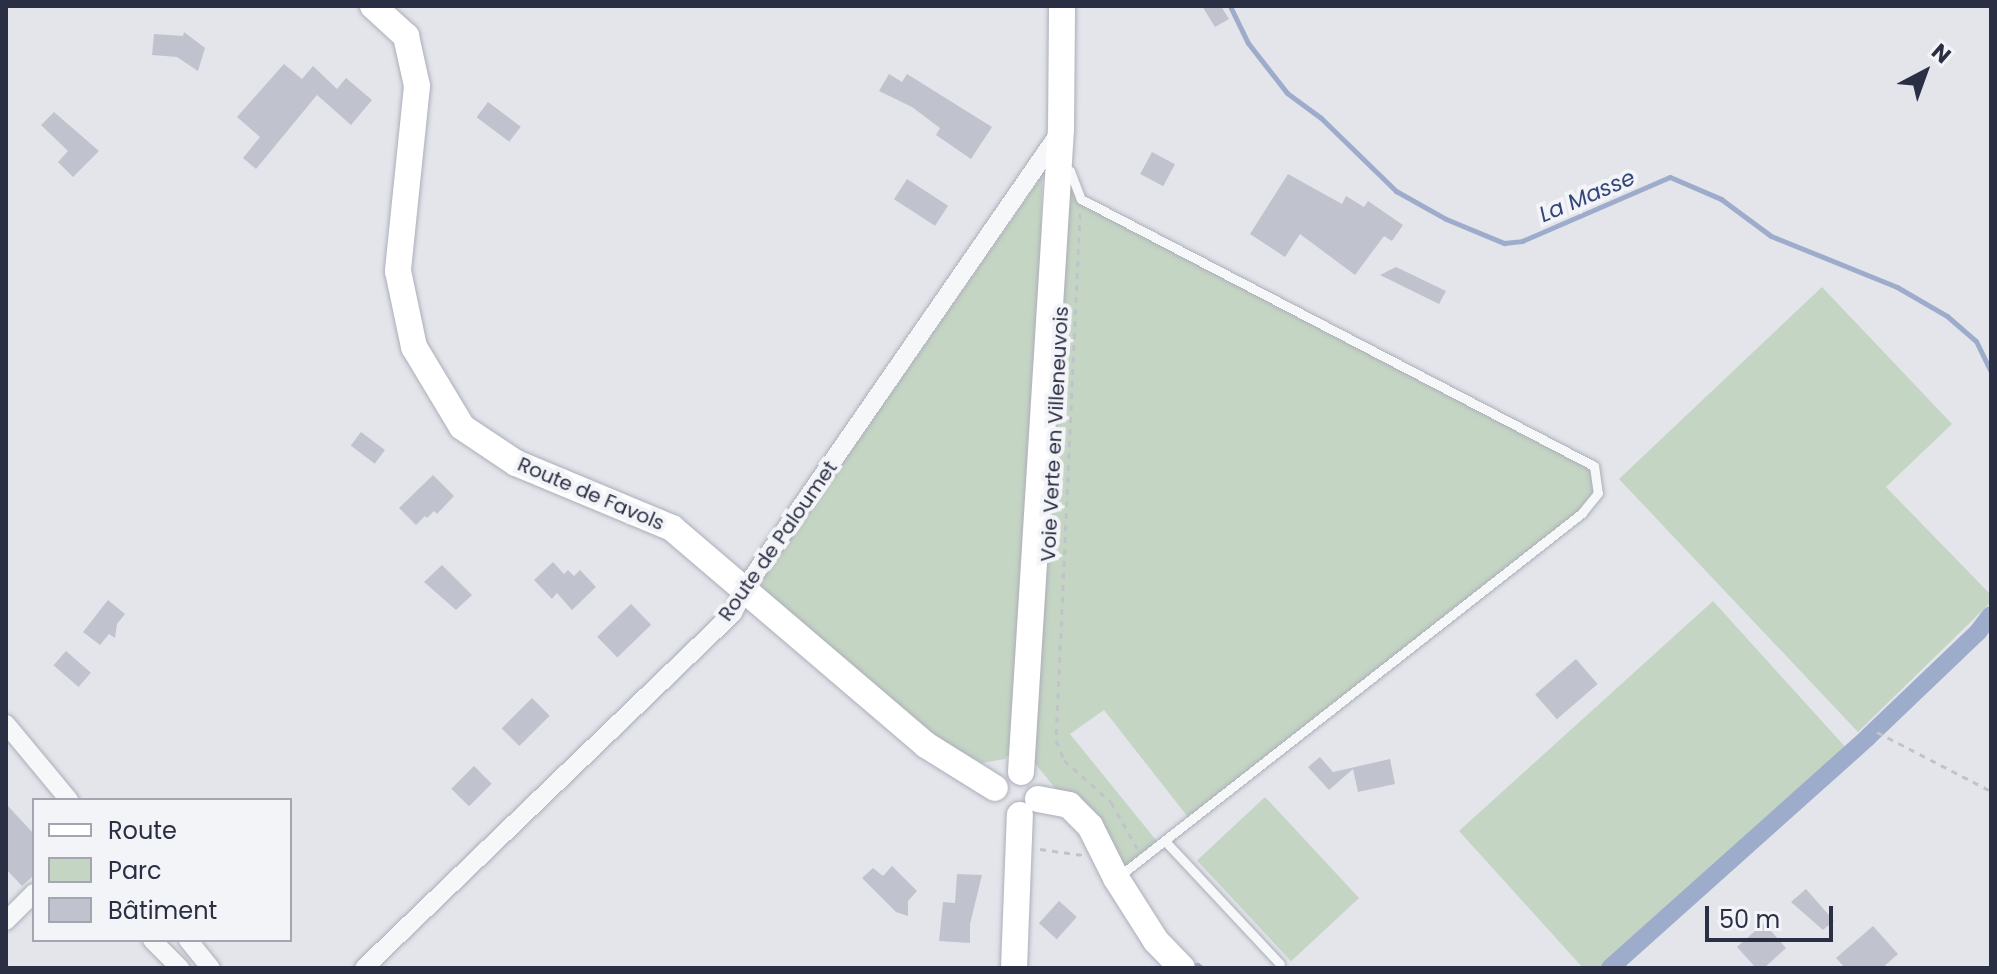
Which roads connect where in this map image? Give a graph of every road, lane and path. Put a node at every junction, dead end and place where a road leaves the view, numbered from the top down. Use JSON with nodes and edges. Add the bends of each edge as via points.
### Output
{"nodes":[{"id":1,"x":373,"y":6,"type":"edge"},
{"id":2,"x":1062,"y":6,"type":"edge"},
{"id":3,"x":1061,"y":129,"type":"junction"},
{"id":4,"x":1058,"y":165,"type":"junction"},
{"id":5,"x":1081,"y":199,"type":"junction"},
{"id":6,"x":745,"y":588,"type":"junction"},
{"id":7,"x":6,"y":724,"type":"edge"},
{"id":8,"x":1877,"y":732,"type":"dead end"},
{"id":9,"x":1021,"y":772,"type":"junction"},
{"id":10,"x":995,"y":788,"type":"junction"},
{"id":11,"x":1991,"y":791,"type":"edge"},
{"id":12,"x":67,"y":798,"type":"edge"},
{"id":13,"x":1029,"y":807,"type":"junction"},
{"id":14,"x":1129,"y":836,"type":"dead end"},
{"id":15,"x":1165,"y":841,"type":"junction"},
{"id":16,"x":1116,"y":878,"type":"junction"},
{"id":17,"x":32,"y":895,"type":"edge"},
{"id":18,"x":6,"y":921,"type":"edge"},
{"id":19,"x":154,"y":942,"type":"edge"},
{"id":20,"x":190,"y":942,"type":"edge"},
{"id":21,"x":1280,"y":964,"type":"dead end"},
{"id":22,"x":1180,"y":966,"type":"edge"},
{"id":23,"x":180,"y":968,"type":"edge"},
{"id":24,"x":211,"y":968,"type":"edge"},
{"id":25,"x":364,"y":968,"type":"edge"},
{"id":26,"x":1014,"y":968,"type":"edge"}],
"edges":[{"from":1,"to":6,"type":"street","name":"Route de Favols","via":[[406,36],[417,86],[398,271],[414,347],[462,427],[516,463],[672,528]]},
{"from":2,"to":3,"type":"street"},
{"from":3,"to":4,"type":"street"},
{"from":3,"to":6,"type":"street","name":"Route de Paloumet"},
{"from":4,"to":5,"type":"lane","via":[[1070,171]]},
{"from":4,"to":9,"type":"street"},
{"from":5,"to":14,"type":"path","name":"Voie Verte en Villeneuvois","via":[[1056,740],[1064,760],[1111,802]]},
{"from":5,"to":15,"type":"lane","via":[[1594,466],[1598,493],[1582,513]]},
{"from":6,"to":10,"type":"street","name":"Route de Favols","via":[[926,745]]},
{"from":6,"to":25,"type":"street","name":"Route de Paloumet","via":[[733,613]]},
{"from":7,"to":12,"type":"street"},
{"from":8,"to":11,"type":"path"},
{"from":9,"to":10,"type":"street","via":[[1008,773]]},
{"from":9,"to":13,"type":"street","via":[[1037,785]]},
{"from":10,"to":13,"type":"street","via":[[1000,808]]},
{"from":13,"to":16,"type":"street","via":[[1069,805],[1090,826]]},
{"from":13,"to":26,"type":"street"},
{"from":15,"to":16,"type":"lane"},
{"from":15,"to":21,"type":"lane"},
{"from":16,"to":22,"type":"street","via":[[1156,941]]},
{"from":17,"to":18,"type":"street"},
{"from":19,"to":23,"type":"street"},
{"from":20,"to":24,"type":"street"}]}
